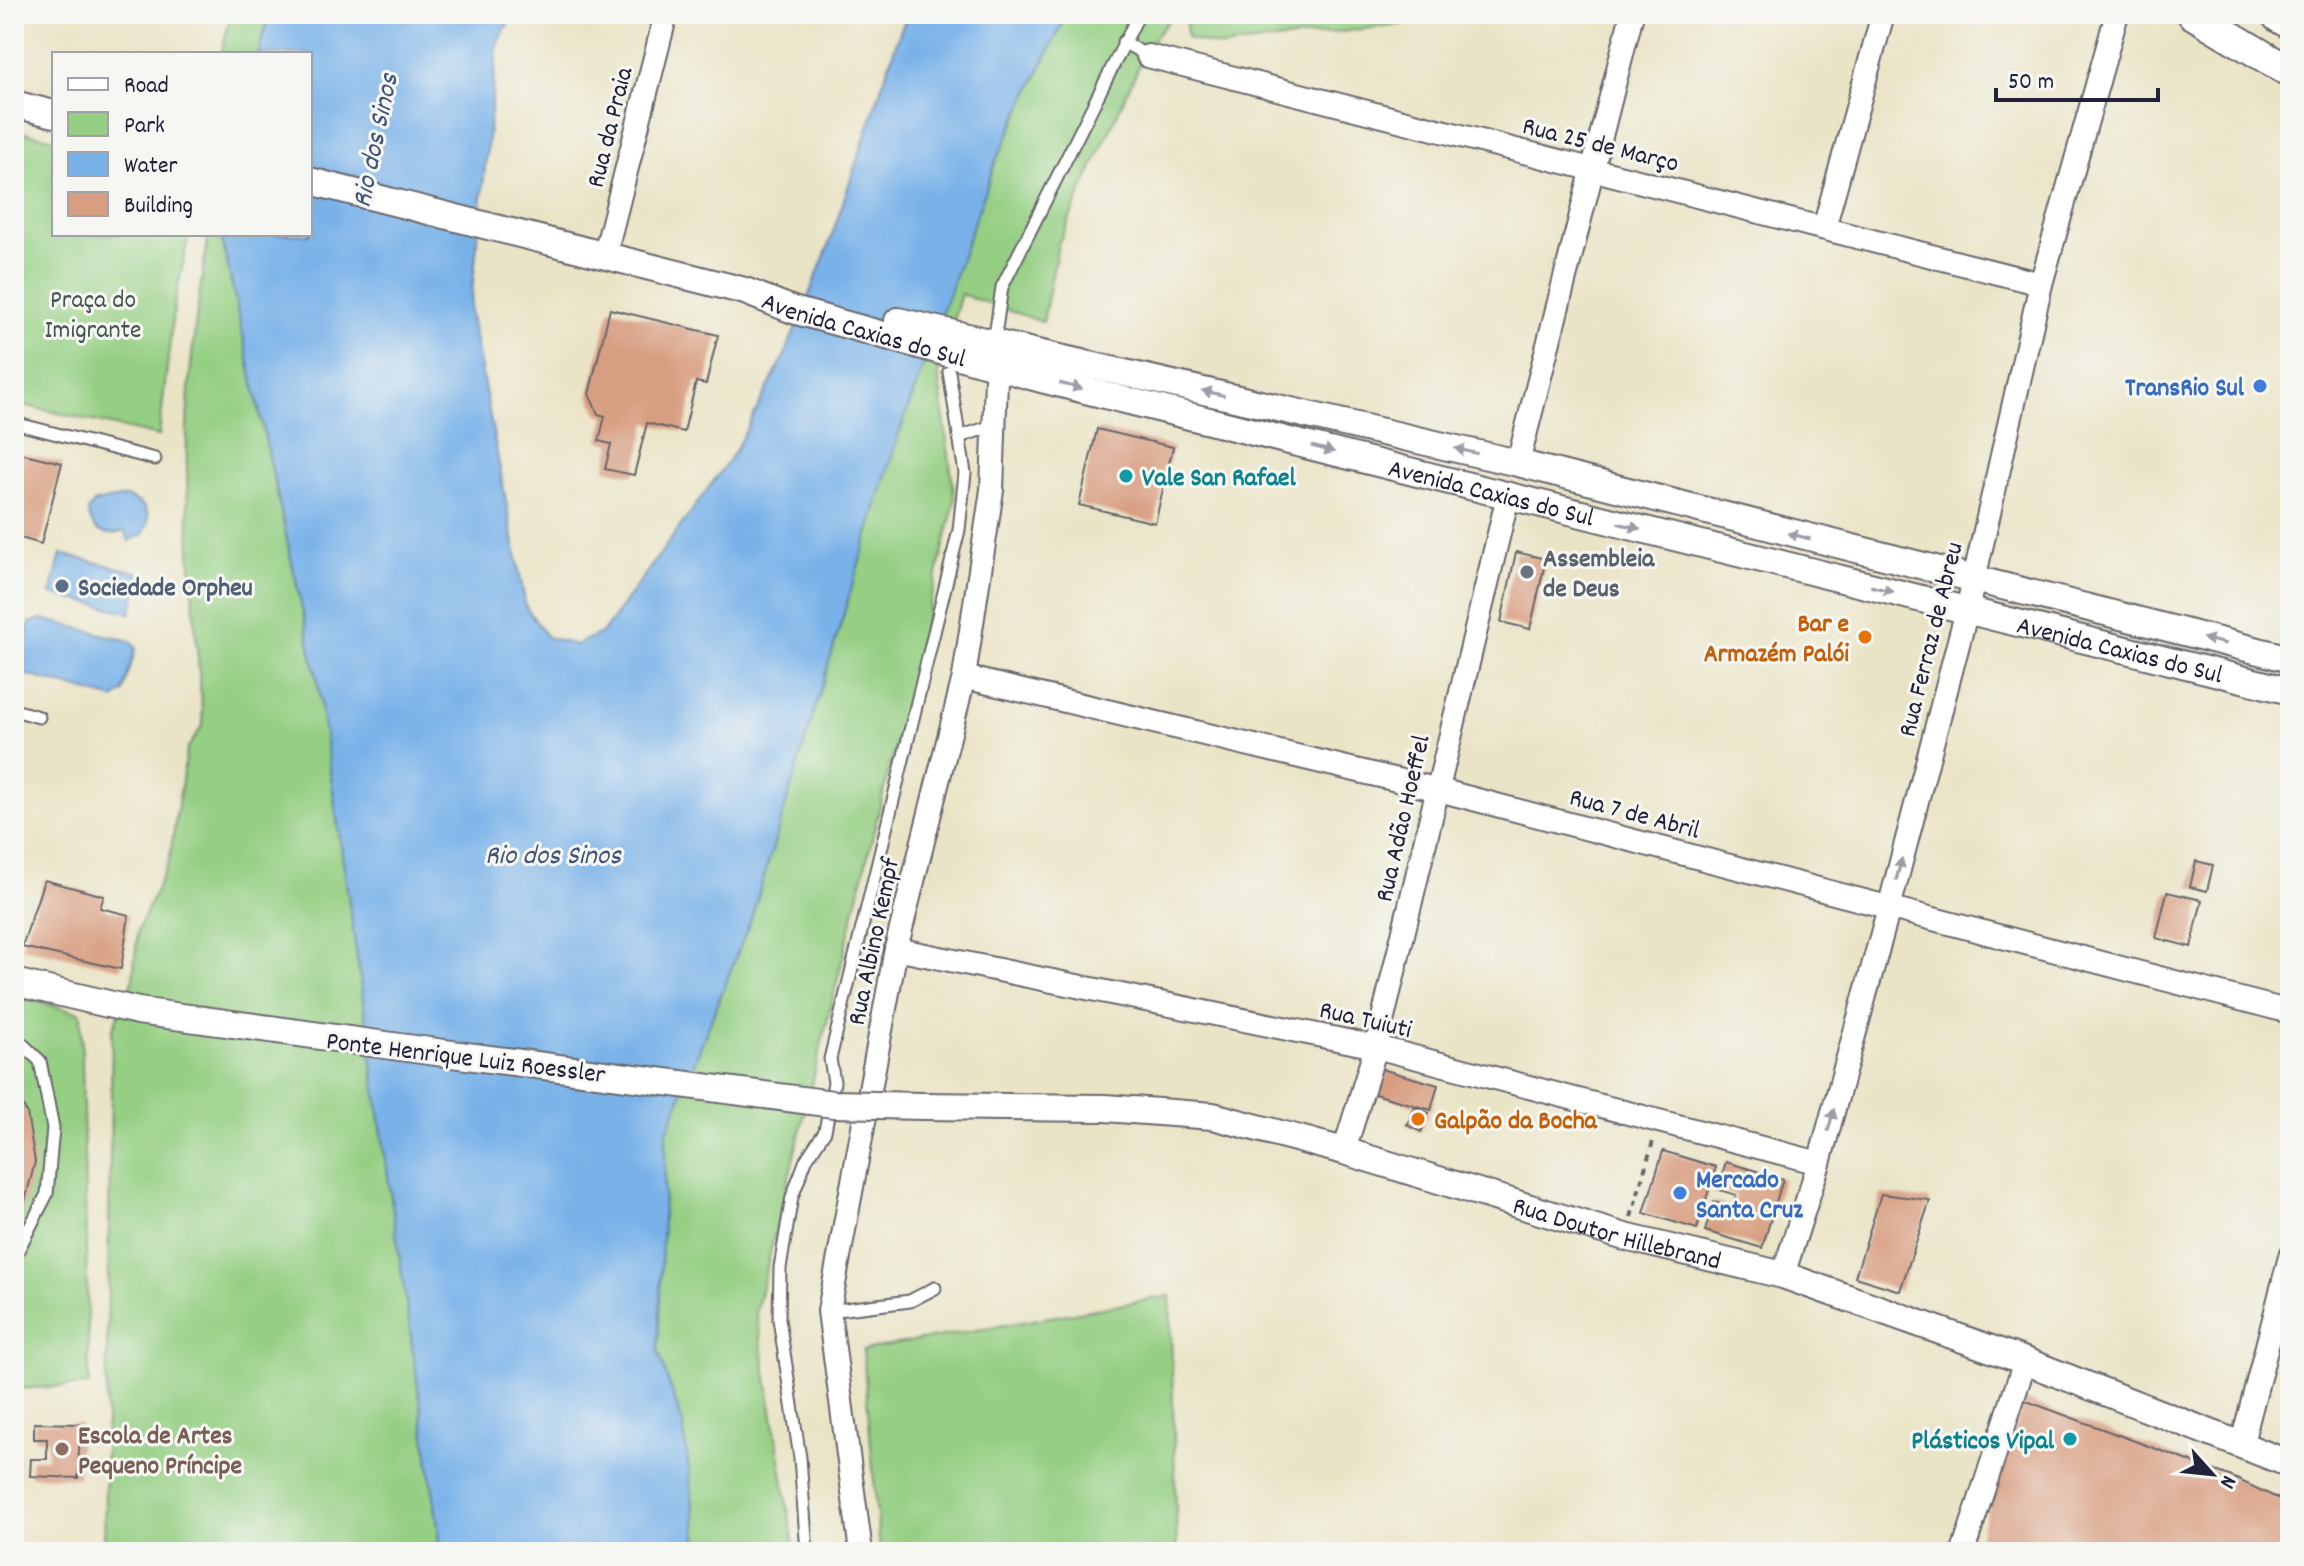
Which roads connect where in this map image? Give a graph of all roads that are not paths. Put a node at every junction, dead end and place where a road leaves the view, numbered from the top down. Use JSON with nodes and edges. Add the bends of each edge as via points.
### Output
{"nodes":[{"id":1,"x":666,"y":14,"type":"edge"},
{"id":2,"x":1139,"y":14,"type":"edge"},
{"id":3,"x":1632,"y":14,"type":"edge"},
{"id":4,"x":1883,"y":14,"type":"edge"},
{"id":5,"x":2117,"y":14,"type":"edge"},
{"id":6,"x":2193,"y":14,"type":"edge"},
{"id":7,"x":2281,"y":14,"type":"edge"},
{"id":8,"x":2290,"y":19,"type":"edge"},
{"id":9,"x":1123,"y":42,"type":"junction"},
{"id":10,"x":1148,"y":56,"type":"joint"},
{"id":11,"x":2290,"y":72,"type":"edge"},
{"id":12,"x":15,"y":103,"type":"edge"},
{"id":13,"x":52,"y":113,"type":"edge"},
{"id":14,"x":1593,"y":170,"type":"junction"},
{"id":15,"x":312,"y":181,"type":"edge"},
{"id":16,"x":1824,"y":228,"type":"junction"},
{"id":17,"x":605,"y":254,"type":"junction"},
{"id":18,"x":2041,"y":284,"type":"junction"},
{"id":19,"x":945,"y":351,"type":"junction"},
{"id":20,"x":997,"y":354,"type":"junction"},
{"id":21,"x":14,"y":423,"type":"edge"},
{"id":22,"x":995,"y":425,"type":"junction"},
{"id":23,"x":959,"y":437,"type":"junction"},
{"id":24,"x":155,"y":459,"type":"dead end"},
{"id":25,"x":1518,"y":463,"type":"junction"},
{"id":26,"x":1508,"y":496,"type":"junction"},
{"id":27,"x":1974,"y":582,"type":"junction"},
{"id":28,"x":1967,"y":610,"type":"junction"},
{"id":29,"x":2290,"y":659,"type":"edge"},
{"id":30,"x":964,"y":677,"type":"junction"},
{"id":31,"x":2290,"y":691,"type":"edge"},
{"id":32,"x":14,"y":710,"type":"edge"},
{"id":33,"x":39,"y":717,"type":"dead end"},
{"id":34,"x":1435,"y":789,"type":"junction"},
{"id":35,"x":1889,"y":908,"type":"junction"},
{"id":36,"x":896,"y":949,"type":"junction"},
{"id":37,"x":14,"y":982,"type":"edge"},
{"id":38,"x":2290,"y":1012,"type":"edge"},
{"id":39,"x":14,"y":1036,"type":"edge"},
{"id":40,"x":1376,"y":1047,"type":"junction"},
{"id":41,"x":922,"y":1106,"type":"joint"},
{"id":42,"x":1344,"y":1151,"type":"junction"},
{"id":43,"x":1819,"y":1163,"type":"junction"},
{"id":44,"x":2290,"y":1257,"type":"edge"},
{"id":45,"x":14,"y":1258,"type":"edge"},
{"id":46,"x":1783,"y":1275,"type":"junction"},
{"id":47,"x":935,"y":1288,"type":"dead end"},
{"id":48,"x":829,"y":1311,"type":"junction"},
{"id":49,"x":2025,"y":1361,"type":"junction"},
{"id":50,"x":2242,"y":1443,"type":"junction"},
{"id":51,"x":2290,"y":1464,"type":"edge"},
{"id":52,"x":807,"y":1552,"type":"edge"},
{"id":53,"x":861,"y":1552,"type":"edge"},
{"id":54,"x":1963,"y":1552,"type":"edge"}],
"edges":[{"from":1,"to":17,"type":"street","name":"Rua da Praia"},
{"from":2,"to":9,"type":"lane"},
{"from":3,"to":14,"type":"street"},
{"from":4,"to":16,"type":"street"},
{"from":5,"to":18,"type":"street","name":"Rua Ferraz de Abreu"},
{"from":6,"to":11,"type":"main road"},
{"from":7,"to":8,"type":"highway"},
{"from":9,"to":10,"type":"lane"},
{"from":9,"to":20,"type":"lane","via":[[1002,287]]},
{"from":10,"to":14,"type":"street","name":"Rua 25 de Março"},
{"from":12,"to":13,"type":"street"},
{"from":14,"to":16,"type":"street","name":"Rua 25 de Março"},
{"from":14,"to":25,"type":"street"},
{"from":15,"to":17,"type":"street","name":"Avenida Caxias do Sul"},
{"from":16,"to":18,"type":"street","name":"Rua 25 de Março"},
{"from":17,"to":19,"type":"street","name":"Avenida Caxias do Sul"},
{"from":18,"to":27,"type":"street","name":"Rua Ferraz de Abreu"},
{"from":19,"to":20,"type":"street","name":"Avenida Caxias do Sul"},
{"from":19,"to":23,"type":"lane"},
{"from":20,"to":22,"type":"street","name":"Rua Albino Kempf"},
{"from":25,"to":20,"type":"street","name":"Avenida Caxias do Sul","one_way":true},
{"from":20,"to":26,"type":"street","name":"Avenida Caxias do Sul","one_way":true},
{"from":21,"to":24,"type":"lane"},
{"from":22,"to":23,"type":"lane"},
{"from":22,"to":30,"type":"street","name":"Rua Albino Kempf","via":[[992,490]]},
{"from":23,"to":52,"type":"lane","via":[[965,473],[959,530],[830,1059],[834,1082],[825,1131],[806,1160],[792,1197],[780,1268],[779,1319],[800,1458]]},
{"from":27,"to":25,"type":"street","name":"Avenida Caxias do Sul","one_way":true},
{"from":26,"to":28,"type":"street","name":"Avenida Caxias do Sul","one_way":true},
{"from":26,"to":34,"type":"street","name":"Rua Adão Hoeffel"},
{"from":27,"to":28,"type":"street","name":"Rua Ferraz de Abreu"},
{"from":29,"to":27,"type":"street","name":"Avenida Caxias do Sul","one_way":true},
{"from":28,"to":31,"type":"street","name":"Avenida Caxias do Sul"},
{"from":35,"to":28,"type":"street","name":"Rua Ferraz de Abreu","one_way":true},
{"from":30,"to":34,"type":"street","name":"Rua 7 de Abril"},
{"from":30,"to":36,"type":"street","name":"Rua Albino Kempf"},
{"from":32,"to":33,"type":"lane"},
{"from":34,"to":35,"type":"street","name":"Rua 7 de Abril"},
{"from":34,"to":40,"type":"street","name":"Rua Adão Hoeffel"},
{"from":35,"to":38,"type":"street","name":"Rua 7 de Abril"},
{"from":43,"to":35,"type":"street","name":"Rua Ferraz de Abreu","one_way":true},
{"from":36,"to":40,"type":"street","name":"Rua Tuiuti"},
{"from":36,"to":48,"type":"street","name":"Rua Albino Kempf"},
{"from":37,"to":41,"type":"street","name":"Ponte Henrique Luiz Roessler","bridge":true,"via":[[138,1011],[281,1032],[833,1104]]},
{"from":39,"to":45,"type":"lane","via":[[40,1061],[53,1128],[47,1194]]},
{"from":40,"to":42,"type":"street","name":"Rua Adão Hoeffel"},
{"from":40,"to":43,"type":"street","name":"Rua Tuiuti"},
{"from":41,"to":42,"type":"street","name":"Rua Doutor Hillebrand","via":[[1105,1108],[1213,1116]]},
{"from":42,"to":46,"type":"street","name":"Rua Doutor Hillebrand","via":[[1625,1237]]},
{"from":43,"to":46,"type":"street","name":"Rua Ferraz de Abreu"},
{"from":44,"to":50,"type":"street"},
{"from":46,"to":49,"type":"street","name":"Rua Doutor Hillebrand"},
{"from":47,"to":48,"type":"lane","via":[[910,1301]]},
{"from":48,"to":53,"type":"street","name":"Rua Albino Kempf"},
{"from":49,"to":50,"type":"street","name":"Rua Doutor Hillebrand"},
{"from":49,"to":54,"type":"street"},
{"from":50,"to":51,"type":"street","name":"Rua Doutor Hillebrand"}]}
